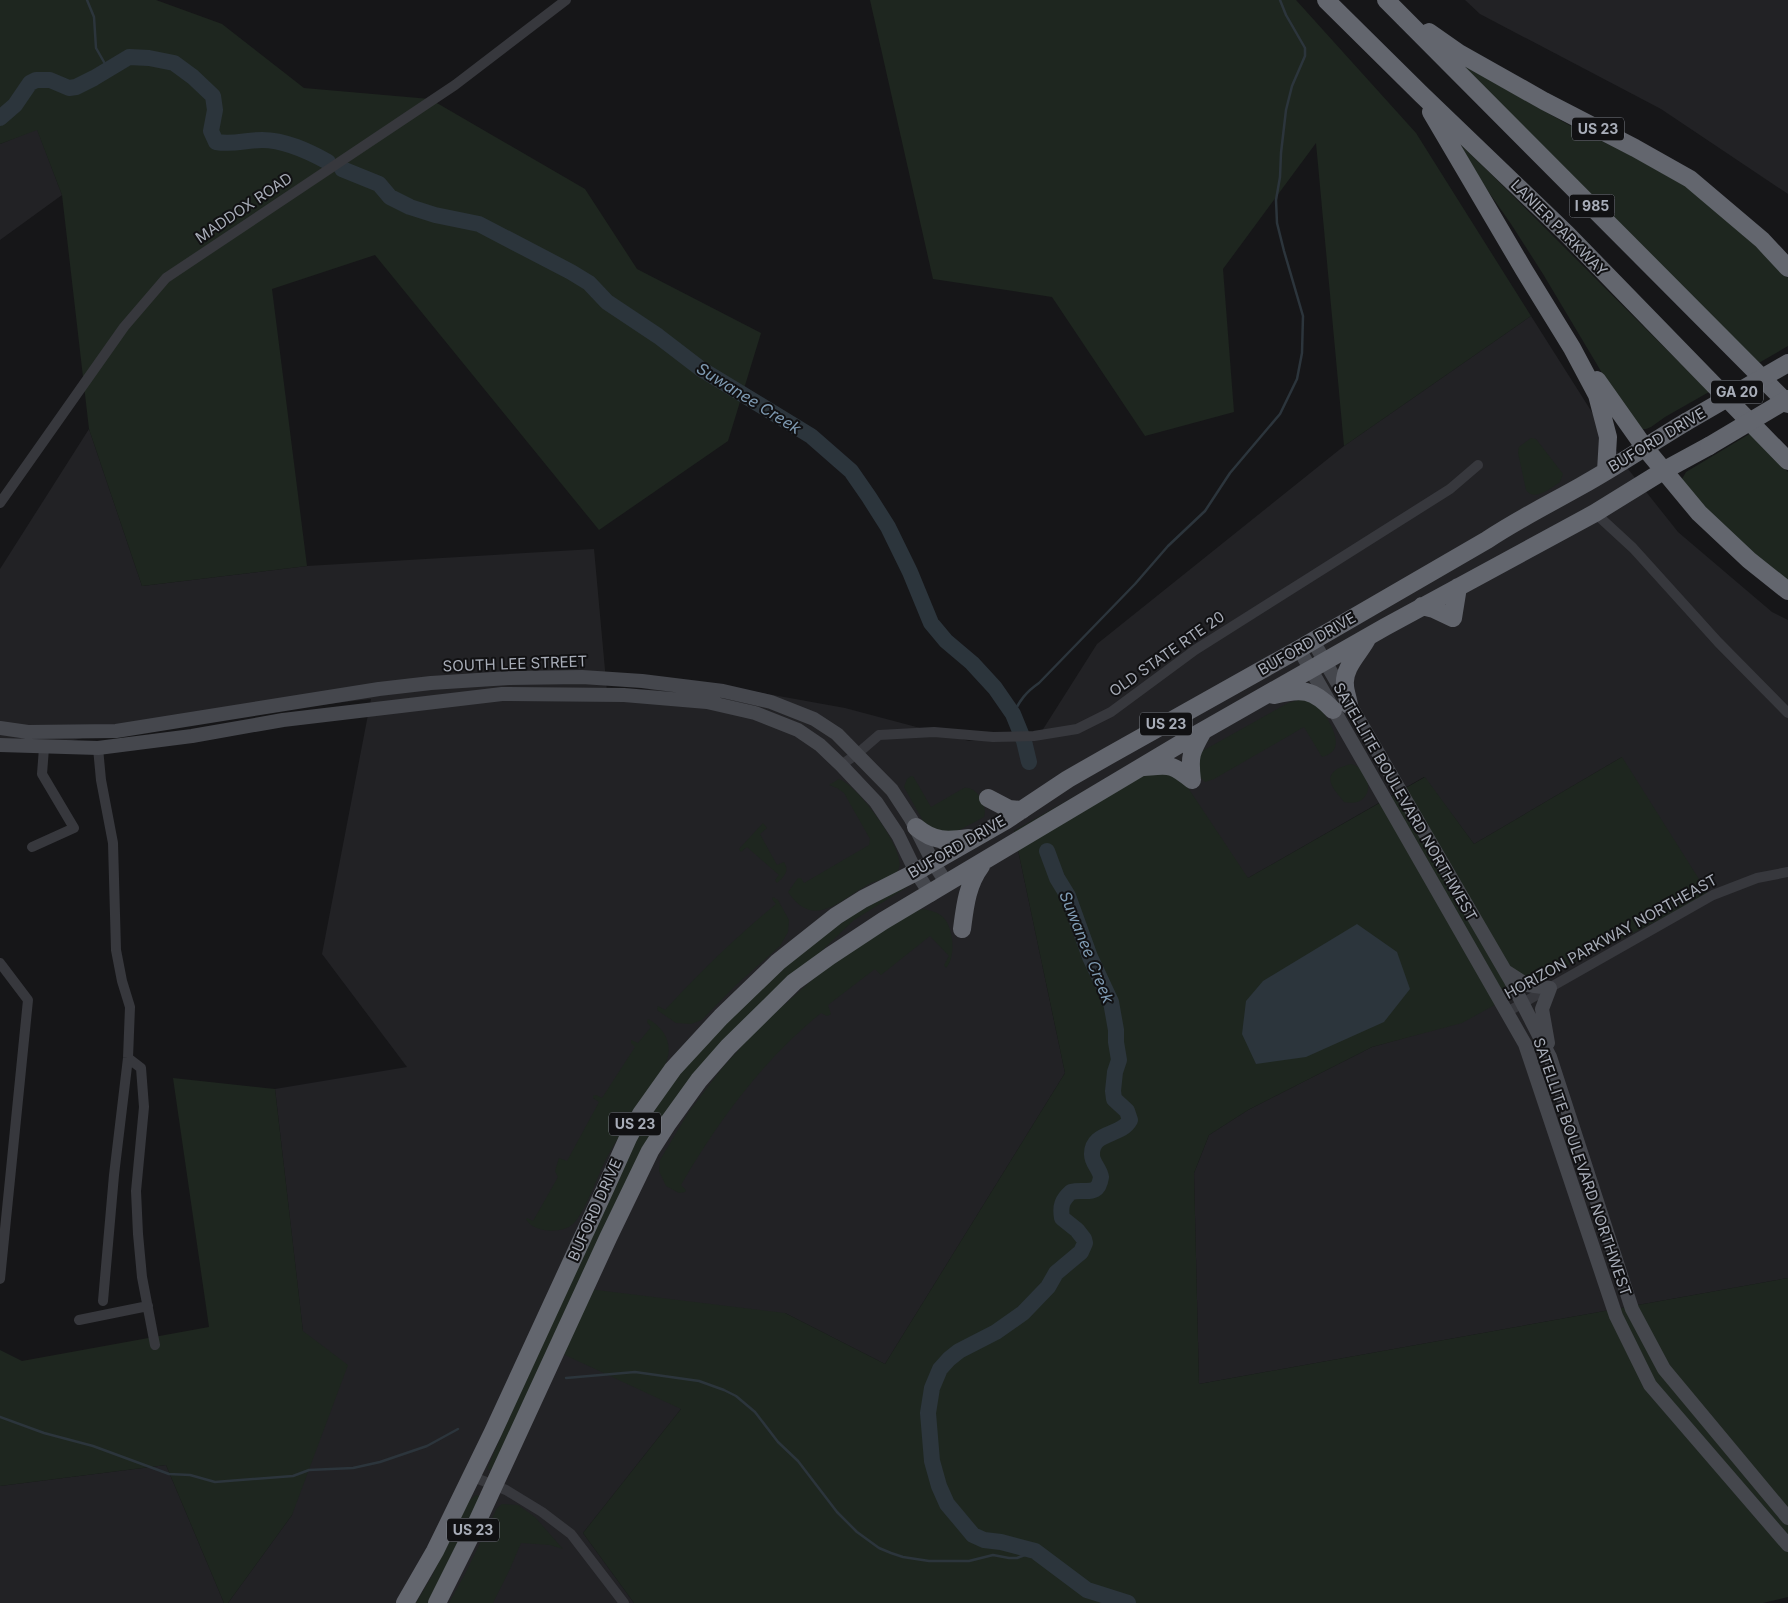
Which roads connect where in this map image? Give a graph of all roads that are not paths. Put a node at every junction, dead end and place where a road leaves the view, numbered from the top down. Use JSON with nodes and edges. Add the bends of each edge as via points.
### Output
{"nodes":[{"id":1,"x":566,"y":0,"type":"edge"},
{"id":2,"x":1326,"y":0,"type":"edge"},
{"id":3,"x":1391,"y":4,"type":"edge"},
{"id":4,"x":1421,"y":94,"type":"junction"},
{"id":5,"x":1788,"y":268,"type":"edge"},
{"id":6,"x":1572,"y":348,"type":"junction"},
{"id":7,"x":1788,"y":363,"type":"edge"},
{"id":8,"x":1788,"y":400,"type":"edge"},
{"id":9,"x":1788,"y":404,"type":"edge"},
{"id":10,"x":1645,"y":448,"type":"junction"},
{"id":11,"x":1788,"y":461,"type":"edge"},
{"id":12,"x":1478,"y":465,"type":"dead end"},
{"id":13,"x":1606,"y":471,"type":"junction"},
{"id":14,"x":1663,"y":471,"type":"junction"},
{"id":15,"x":1689,"y":501,"type":"junction"},
{"id":16,"x":0,"y":502,"type":"edge"},
{"id":17,"x":1612,"y":502,"type":"junction"},
{"id":18,"x":1595,"y":513,"type":"junction"},
{"id":19,"x":1749,"y":560,"type":"junction"},
{"id":20,"x":1458,"y":587,"type":"junction"},
{"id":21,"x":1788,"y":591,"type":"edge"},
{"id":22,"x":1788,"y":602,"type":"edge"},
{"id":23,"x":1422,"y":606,"type":"junction"},
{"id":24,"x":1369,"y":636,"type":"junction"},
{"id":25,"x":1306,"y":645,"type":"junction"},
{"id":26,"x":1317,"y":665,"type":"junction"},
{"id":27,"x":1257,"y":700,"type":"junction"},
{"id":28,"x":1341,"y":707,"type":"junction"},
{"id":29,"x":1788,"y":713,"type":"edge"},
{"id":30,"x":0,"y":728,"type":"edge"},
{"id":31,"x":1203,"y":731,"type":"junction"},
{"id":32,"x":0,"y":746,"type":"edge"},
{"id":33,"x":44,"y":748,"type":"junction"},
{"id":34,"x":98,"y":748,"type":"junction"},
{"id":35,"x":857,"y":754,"type":"junction"},
{"id":36,"x":842,"y":765,"type":"junction"},
{"id":37,"x":1141,"y":767,"type":"junction"},
{"id":38,"x":1022,"y":810,"type":"junction"},
{"id":39,"x":916,"y":827,"type":"junction"},
{"id":40,"x":981,"y":835,"type":"junction"},
{"id":41,"x":32,"y":847,"type":"dead end"},
{"id":42,"x":933,"y":862,"type":"junction"},
{"id":43,"x":983,"y":862,"type":"junction"},
{"id":44,"x":916,"y":872,"type":"junction"},
{"id":45,"x":1788,"y":872,"type":"edge"},
{"id":46,"x":947,"y":884,"type":"junction"},
{"id":47,"x":931,"y":895,"type":"junction"},
{"id":48,"x":962,"y":929,"type":"dead end"},
{"id":49,"x":0,"y":963,"type":"edge"},
{"id":50,"x":1505,"y":971,"type":"junction"},
{"id":51,"x":1550,"y":988,"type":"junction"},
{"id":52,"x":1522,"y":1004,"type":"junction"},
{"id":53,"x":1507,"y":1012,"type":"junction"},
{"id":54,"x":1550,"y":1057,"type":"junction"},
{"id":55,"x":128,"y":1058,"type":"junction"},
{"id":56,"x":0,"y":1279,"type":"edge"},
{"id":57,"x":103,"y":1301,"type":"dead end"},
{"id":58,"x":148,"y":1306,"type":"junction"},
{"id":59,"x":79,"y":1320,"type":"dead end"},
{"id":60,"x":155,"y":1345,"type":"dead end"},
{"id":61,"x":471,"y":1476,"type":"junction"},
{"id":62,"x":494,"y":1485,"type":"junction"},
{"id":63,"x":1788,"y":1518,"type":"edge"},
{"id":64,"x":1788,"y":1544,"type":"edge"},
{"id":65,"x":405,"y":1603,"type":"edge"},
{"id":66,"x":437,"y":1603,"type":"edge"},
{"id":67,"x":624,"y":1603,"type":"edge"}],
"edges":[{"from":1,"to":16,"type":"street","name":"MADDOX ROAD","via":[[455,85],[166,278],[124,327]]},
{"from":2,"to":4,"type":"highway","name":"LANIER PARKWAY","number":"I 985"},
{"from":3,"to":5,"type":"highway","number":"US 23","via":[[1468,58],[1690,180],[1762,240]]},
{"from":3,"to":9,"type":"highway","number":"I 985"},
{"from":4,"to":6,"type":"highway"},
{"from":4,"to":11,"type":"highway","name":"LANIER PARKWAY","number":"I 985","via":[[1567,234]]},
{"from":6,"to":10,"type":"highway"},
{"from":6,"to":13,"type":"highway","via":[[1597,395],[1608,437]]},
{"from":7,"to":10,"type":"highway","name":"BUFORD DRIVE","number":"GA 20","bridge":true},
{"from":8,"to":14,"type":"highway","name":"BUFORD DRIVE","number":"US 23","bridge":true},
{"from":10,"to":13,"type":"highway","name":"BUFORD DRIVE","number":"US 23"},
{"from":10,"to":14,"type":"highway"},
{"from":12,"to":35,"type":"street","name":"OLD STATE RTE 20","via":[[1450,490],[1195,650],[1110,712],[1077,729],[1034,736],[934,732],[879,735]]},
{"from":13,"to":25,"type":"highway","name":"BUFORD DRIVE","number":"US 23"},
{"from":14,"to":15,"type":"highway"},
{"from":14,"to":17,"type":"highway","name":"BUFORD DRIVE","number":"US 23"},
{"from":15,"to":17,"type":"highway","via":[[1673,491],[1654,488]]},
{"from":15,"to":19,"type":"highway"},
{"from":17,"to":18,"type":"highway","name":"BUFORD DRIVE","number":"US 23"},
{"from":18,"to":20,"type":"highway","name":"BUFORD DRIVE","number":"US 23"},
{"from":18,"to":29,"type":"street","via":[[1633,548]]},
{"from":19,"to":21,"type":"highway"},
{"from":19,"to":22,"type":"highway"},
{"from":20,"to":23,"type":"highway","name":"BUFORD DRIVE","number":"US 23"},
{"from":20,"to":23,"type":"highway","via":[[1453,618]]},
{"from":23,"to":24,"type":"highway","name":"BUFORD DRIVE","number":"US 23"},
{"from":24,"to":26,"type":"highway","name":"BUFORD DRIVE","number":"US 23"},
{"from":24,"to":28,"type":"highway","via":[[1349,665]]},
{"from":25,"to":26,"type":"main road","name":"SATELLITE BOULEVARD NORTHWEST"},
{"from":25,"to":38,"type":"highway","name":"BUFORD DRIVE","number":"US 23","via":[[1110,754]]},
{"from":26,"to":27,"type":"highway","name":"BUFORD DRIVE","number":"US 23"},
{"from":26,"to":28,"type":"main road","name":"SATELLITE BOULEVARD NORTHWEST"},
{"from":27,"to":28,"type":"highway","via":[[1293,690],[1307,691]]},
{"from":27,"to":31,"type":"highway","name":"BUFORD DRIVE","number":"US 23"},
{"from":28,"to":50,"type":"main road","name":"SATELLITE BOULEVARD NORTHWEST"},
{"from":28,"to":53,"type":"main road","name":"SATELLITE BOULEVARD NORTHWEST"},
{"from":30,"to":35,"type":"main road","name":"SOUTH LEE STREET","via":[[28,732],[116,731],[400,686],[509,678],[582,677],[723,691],[771,702],[814,719],[837,734]]},
{"from":31,"to":37,"type":"highway","name":"BUFORD DRIVE","number":"US 23"},
{"from":31,"to":37,"type":"highway","via":[[1191,754],[1192,780],[1177,768]]},
{"from":32,"to":33,"type":"main road","name":"SOUTH LEE STREET"},
{"from":33,"to":34,"type":"main road","name":"SOUTH LEE STREET"},
{"from":33,"to":41,"type":"street","via":[[42,774],[74,828]]},
{"from":34,"to":36,"type":"main road","name":"SOUTH LEE STREET","via":[[283,720],[502,694],[607,695],[706,702],[755,713],[798,730]]},
{"from":34,"to":55,"type":"street","via":[[113,843],[116,950],[130,1007]]},
{"from":35,"to":36,"type":"street","name":"OLD STATE RTE 20"},
{"from":35,"to":39,"type":"main road","name":"SOUTH LEE STREET","via":[[892,790]]},
{"from":36,"to":44,"type":"main road","name":"SOUTH LEE STREET","via":[[876,802],[898,835]]},
{"from":37,"to":43,"type":"highway","name":"BUFORD DRIVE","number":"US 23"},
{"from":38,"to":40,"type":"highway","name":"BUFORD DRIVE","number":"US 23"},
{"from":38,"to":40,"type":"highway","via":[[1009,809],[988,798],[989,820]]},
{"from":39,"to":40,"type":"highway","via":[[924,834],[947,841]]},
{"from":39,"to":42,"type":"main road","name":"SOUTH LEE STREET"},
{"from":40,"to":42,"type":"highway","name":"BUFORD DRIVE","number":"US 23"},
{"from":42,"to":44,"type":"highway","name":"BUFORD DRIVE","number":"US 23"},
{"from":42,"to":46,"type":"main road","name":"SOUTH LEE STREET"},
{"from":43,"to":46,"type":"highway","name":"BUFORD DRIVE","number":"US 23"},
{"from":43,"to":48,"type":"highway","via":[[970,883]]},
{"from":44,"to":47,"type":"main road","name":"SOUTH LEE STREET"},
{"from":44,"to":61,"type":"highway","name":"BUFORD DRIVE","number":"US 23","via":[[863,899],[796,946],[721,1017],[656,1091],[628,1138]]},
{"from":45,"to":51,"type":"street","name":"HORIZON PARKWAY NORTHEAST","via":[[1757,878],[1714,895]]},
{"from":46,"to":47,"type":"highway","name":"BUFORD DRIVE","number":"US 23"},
{"from":47,"to":62,"type":"highway","name":"BUFORD DRIVE","number":"US 23","via":[[883,921],[794,982],[699,1080],[650,1151]]},
{"from":49,"to":56,"type":"street","via":[[28,1000]]},
{"from":50,"to":51,"type":"main road","via":[[1527,985]]},
{"from":50,"to":52,"type":"main road","name":"SATELLITE BOULEVARD NORTHWEST"},
{"from":51,"to":52,"type":"street","name":"HORIZON PARKWAY NORTHEAST"},
{"from":51,"to":54,"type":"main road","via":[[1542,1009]]},
{"from":52,"to":53,"type":"street","name":"HORIZON PARKWAY NORTHEAST"},
{"from":52,"to":54,"type":"main road","name":"SATELLITE BOULEVARD NORTHWEST"},
{"from":53,"to":64,"type":"main road","name":"SATELLITE BOULEVARD NORTHWEST","via":[[1525,1044],[1616,1316],[1650,1385]]},
{"from":54,"to":63,"type":"main road","name":"SATELLITE BOULEVARD NORTHWEST","via":[[1632,1309],[1664,1369]]},
{"from":55,"to":57,"type":"street"},
{"from":55,"to":58,"type":"street","via":[[141,1068],[144,1107],[136,1192],[141,1268]]},
{"from":58,"to":59,"type":"street"},
{"from":58,"to":60,"type":"street"},
{"from":61,"to":62,"type":"street"},
{"from":61,"to":65,"type":"highway","name":"BUFORD DRIVE","number":"US 23","via":[[435,1551]]},
{"from":62,"to":66,"type":"highway","name":"BUFORD DRIVE","number":"US 23"},
{"from":62,"to":67,"type":"street","via":[[542,1512],[571,1534]]}]}
